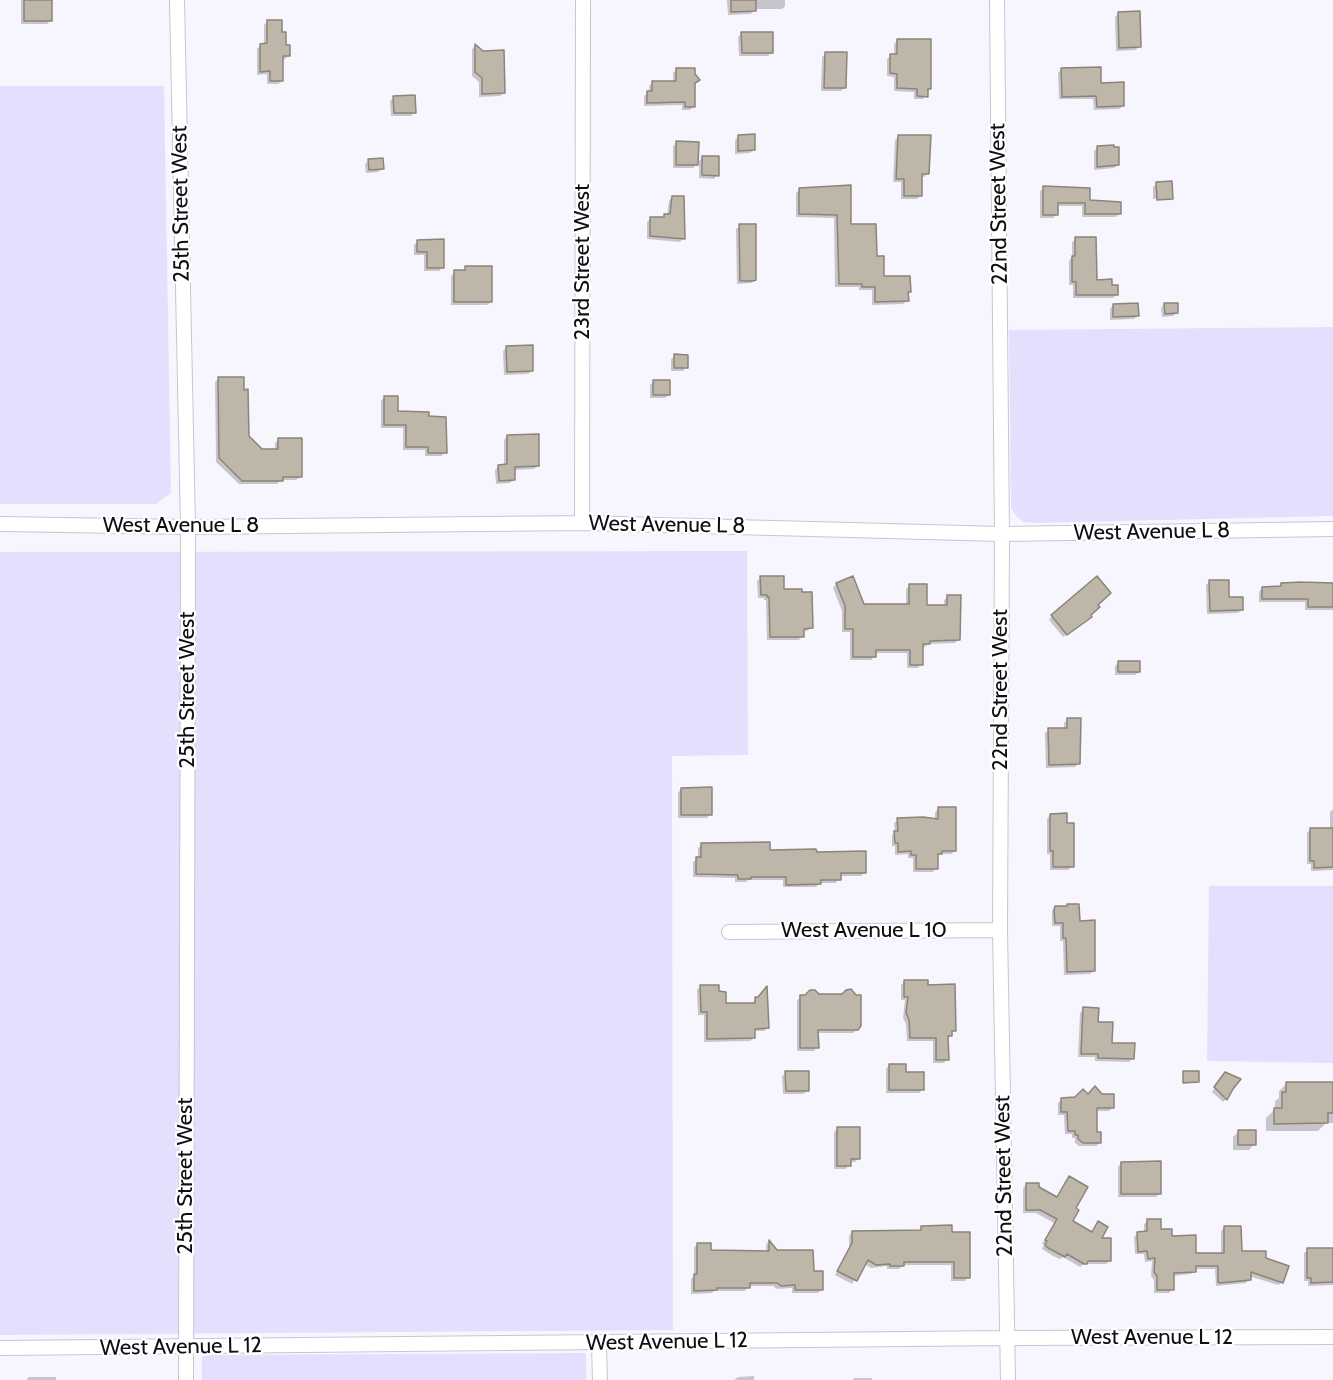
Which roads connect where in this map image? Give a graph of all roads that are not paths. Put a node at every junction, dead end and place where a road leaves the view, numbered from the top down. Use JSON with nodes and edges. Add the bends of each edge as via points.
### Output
{"nodes":[{"id":1,"x":177,"y":0,"type":"edge"},
{"id":2,"x":583,"y":0,"type":"edge"},
{"id":3,"x":997,"y":0,"type":"edge"},
{"id":4,"x":582,"y":523,"type":"junction"},
{"id":5,"x":0,"y":524,"type":"edge"},
{"id":6,"x":188,"y":527,"type":"junction"},
{"id":7,"x":1333,"y":529,"type":"edge"},
{"id":8,"x":1002,"y":534,"type":"junction"},
{"id":9,"x":1000,"y":930,"type":"junction"},
{"id":10,"x":729,"y":932,"type":"dead end"},
{"id":11,"x":1333,"y":1337,"type":"edge"},
{"id":12,"x":1008,"y":1338,"type":"junction"},
{"id":13,"x":599,"y":1344,"type":"junction"},
{"id":14,"x":186,"y":1346,"type":"junction"},
{"id":15,"x":0,"y":1348,"type":"edge"},
{"id":16,"x":186,"y":1380,"type":"edge"},
{"id":17,"x":600,"y":1380,"type":"edge"},
{"id":18,"x":1008,"y":1380,"type":"edge"}],
"edges":[{"from":1,"to":6,"type":"street","name":"25th Street West"},
{"from":2,"to":4,"type":"street","name":"23rd Street West"},
{"from":3,"to":8,"type":"street","name":"22nd Street West"},
{"from":4,"to":6,"type":"street","name":"West Avenue L 8"},
{"from":4,"to":8,"type":"street","name":"West Avenue L 8"},
{"from":5,"to":6,"type":"street","name":"West Avenue L 8"},
{"from":6,"to":14,"type":"street","name":"25th Street West"},
{"from":7,"to":8,"type":"street","name":"West Avenue L 8"},
{"from":8,"to":9,"type":"street","name":"22nd Street West"},
{"from":9,"to":10,"type":"street","name":"West Avenue L 10"},
{"from":9,"to":12,"type":"street","name":"22nd Street West"},
{"from":11,"to":12,"type":"street","name":"West Avenue L 12"},
{"from":12,"to":13,"type":"street","name":"West Avenue L 12"},
{"from":12,"to":18,"type":"street","name":"22nd Street West"},
{"from":13,"to":14,"type":"street","name":"West Avenue L 12"},
{"from":13,"to":17,"type":"street"},
{"from":14,"to":15,"type":"street","name":"West Avenue L 12"},
{"from":14,"to":16,"type":"street","name":"25th Street West"}]}
